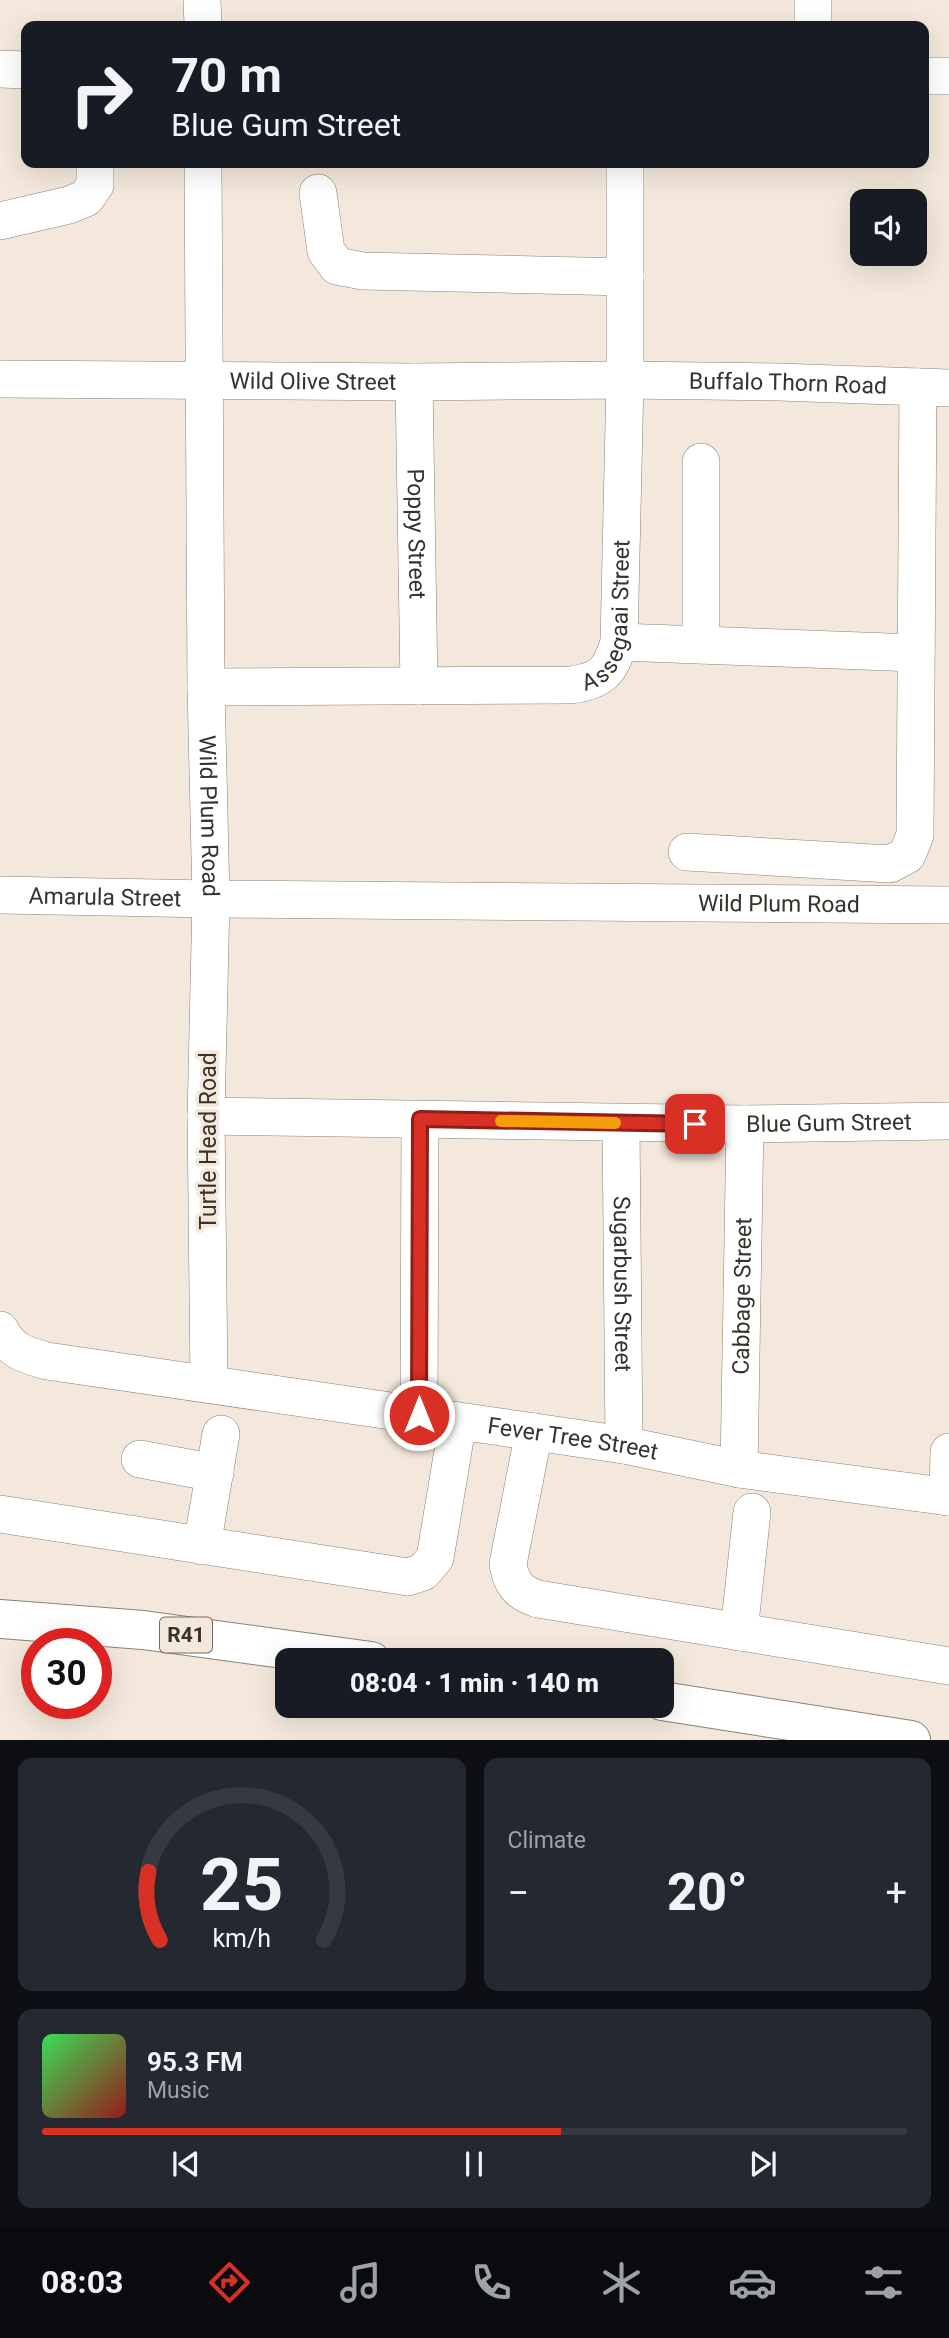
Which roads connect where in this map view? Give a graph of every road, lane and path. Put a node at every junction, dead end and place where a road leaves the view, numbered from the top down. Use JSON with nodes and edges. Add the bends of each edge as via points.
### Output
{"nodes":[{"id":1,"x":202,"y":0,"type":"edge"},
{"id":2,"x":813,"y":0,"type":"edge"},
{"id":3,"x":202,"y":21,"type":"edge"},
{"id":4,"x":813,"y":21,"type":"edge"},
{"id":5,"x":0,"y":69,"type":"edge"},
{"id":6,"x":21,"y":69,"type":"edge"},
{"id":7,"x":929,"y":76,"type":"edge"},
{"id":8,"x":949,"y":76,"type":"edge"},
{"id":9,"x":95,"y":168,"type":"edge"},
{"id":10,"x":203,"y":168,"type":"edge"},
{"id":11,"x":625,"y":168,"type":"edge"},
{"id":12,"x":318,"y":194,"type":"dead end"},
{"id":13,"x":0,"y":221,"type":"edge"},
{"id":14,"x":625,"y":277,"type":"junction"},
{"id":15,"x":0,"y":379,"type":"edge"},
{"id":16,"x":625,"y":380,"type":"junction"},
{"id":17,"x":205,"y":381,"type":"junction"},
{"id":18,"x":414,"y":382,"type":"junction"},
{"id":19,"x":934,"y":387,"type":"edge"},
{"id":20,"x":701,"y":463,"type":"dead end"},
{"id":21,"x":619,"y":642,"type":"junction"},
{"id":22,"x":701,"y":645,"type":"junction"},
{"id":23,"x":916,"y":653,"type":"junction"},
{"id":24,"x":419,"y":686,"type":"junction"},
{"id":25,"x":206,"y":687,"type":"junction"},
{"id":26,"x":687,"y":852,"type":"dead end"},
{"id":27,"x":0,"y":895,"type":"edge"},
{"id":28,"x":211,"y":900,"type":"junction"},
{"id":29,"x":949,"y":905,"type":"edge"},
{"id":30,"x":206,"y":1116,"type":"junction"},
{"id":31,"x":420,"y":1119,"type":"junction"},
{"id":32,"x":949,"y":1121,"type":"edge"},
{"id":33,"x":621,"y":1123,"type":"junction"},
{"id":34,"x":745,"y":1124,"type":"junction"},
{"id":35,"x":0,"y":1330,"type":"edge"},
{"id":36,"x":209,"y":1383,"type":"junction"},
{"id":37,"x":419,"y":1415,"type":"junction"},
{"id":38,"x":458,"y":1421,"type":"junction"},
{"id":39,"x":534,"y":1432,"type":"junction"},
{"id":40,"x":221,"y":1434,"type":"dead end"},
{"id":41,"x":624,"y":1445,"type":"junction"},
{"id":42,"x":949,"y":1452,"type":"edge"},
{"id":43,"x":140,"y":1459,"type":"dead end"},
{"id":44,"x":739,"y":1469,"type":"junction"},
{"id":45,"x":215,"y":1473,"type":"junction"},
{"id":46,"x":949,"y":1497,"type":"edge"},
{"id":47,"x":752,"y":1512,"type":"dead end"},
{"id":48,"x":0,"y":1514,"type":"edge"},
{"id":49,"x":202,"y":1546,"type":"junction"},
{"id":50,"x":0,"y":1619,"type":"edge"},
{"id":51,"x":738,"y":1632,"type":"junction"},
{"id":52,"x":275,"y":1648,"type":"edge"},
{"id":53,"x":949,"y":1666,"type":"edge"},
{"id":54,"x":674,"y":1703,"type":"edge"},
{"id":55,"x":911,"y":1740,"type":"edge"}],
"edges":[{"from":1,"to":3,"type":"street"},
{"from":2,"to":4,"type":"street"},
{"from":5,"to":6,"type":"street"},
{"from":7,"to":8,"type":"street"},
{"from":9,"to":13,"type":"street","via":[[94,185],[86,198]]},
{"from":10,"to":17,"type":"street","name":"Wild Plum Road"},
{"from":11,"to":14,"type":"street","name":"Assegaai Street"},
{"from":12,"to":14,"type":"street","via":[[326,251],[337,266],[363,271]]},
{"from":14,"to":16,"type":"street","name":"Assegaai Street"},
{"from":15,"to":17,"type":"street","name":"Wild Olive Street"},
{"from":16,"to":18,"type":"street","name":"Wild Olive Street"},
{"from":16,"to":19,"type":"street","name":"Buffalo Thorn Road"},
{"from":16,"to":21,"type":"street","name":"Assegaai Street"},
{"from":17,"to":18,"type":"street","name":"Wild Olive Street"},
{"from":17,"to":25,"type":"street","name":"Wild Plum Road"},
{"from":18,"to":24,"type":"street","name":"Poppy Street"},
{"from":19,"to":23,"type":"street"},
{"from":20,"to":22,"type":"street"},
{"from":21,"to":22,"type":"street"},
{"from":21,"to":24,"type":"street","name":"Assegaai Street","via":[[610,667],[587,683]]},
{"from":22,"to":23,"type":"street"},
{"from":23,"to":26,"type":"street","via":[[915,835],[907,855],[890,864]]},
{"from":24,"to":25,"type":"street","name":"Assegaai Street"},
{"from":25,"to":28,"type":"street","name":"Wild Plum Road"},
{"from":27,"to":28,"type":"street","name":"Amarula Street"},
{"from":28,"to":29,"type":"street","name":"Wild Plum Road"},
{"from":28,"to":30,"type":"street","name":"Turtle Head Road"},
{"from":30,"to":31,"type":"street","name":"Blue Gum Street"},
{"from":30,"to":36,"type":"street","name":"Turtle Head Road"},
{"from":31,"to":33,"type":"street","name":"Blue Gum Street"},
{"from":31,"to":37,"type":"street"},
{"from":32,"to":34,"type":"street","name":"Blue Gum Street"},
{"from":33,"to":34,"type":"street","name":"Blue Gum Street"},
{"from":33,"to":41,"type":"street","name":"Sugarbush Street"},
{"from":34,"to":44,"type":"street","name":"Cabbage Street"},
{"from":35,"to":36,"type":"street","name":"Fever Tree Street","via":[[7,1343],[21,1353],[47,1361]]},
{"from":36,"to":37,"type":"street","name":"Fever Tree Street"},
{"from":37,"to":38,"type":"street","name":"Fever Tree Street"},
{"from":38,"to":39,"type":"street","name":"Fever Tree Street"},
{"from":38,"to":49,"type":"street","via":[[435,1558],[416,1575],[391,1576]]},
{"from":39,"to":41,"type":"street","name":"Fever Tree Street"},
{"from":39,"to":51,"type":"street","via":[[509,1553],[510,1573],[518,1589],[538,1599]]},
{"from":40,"to":45,"type":"street"},
{"from":41,"to":44,"type":"street","name":"Fever Tree Street"},
{"from":42,"to":46,"type":"street"},
{"from":43,"to":45,"type":"street"},
{"from":44,"to":46,"type":"street","name":"Fever Tree Street"},
{"from":45,"to":49,"type":"street"},
{"from":47,"to":51,"type":"street"},
{"from":48,"to":49,"type":"street"},
{"from":50,"to":52,"type":"main road","number":"R41","via":[[143,1630]]},
{"from":51,"to":53,"type":"street"},
{"from":54,"to":55,"type":"main road"}]}
